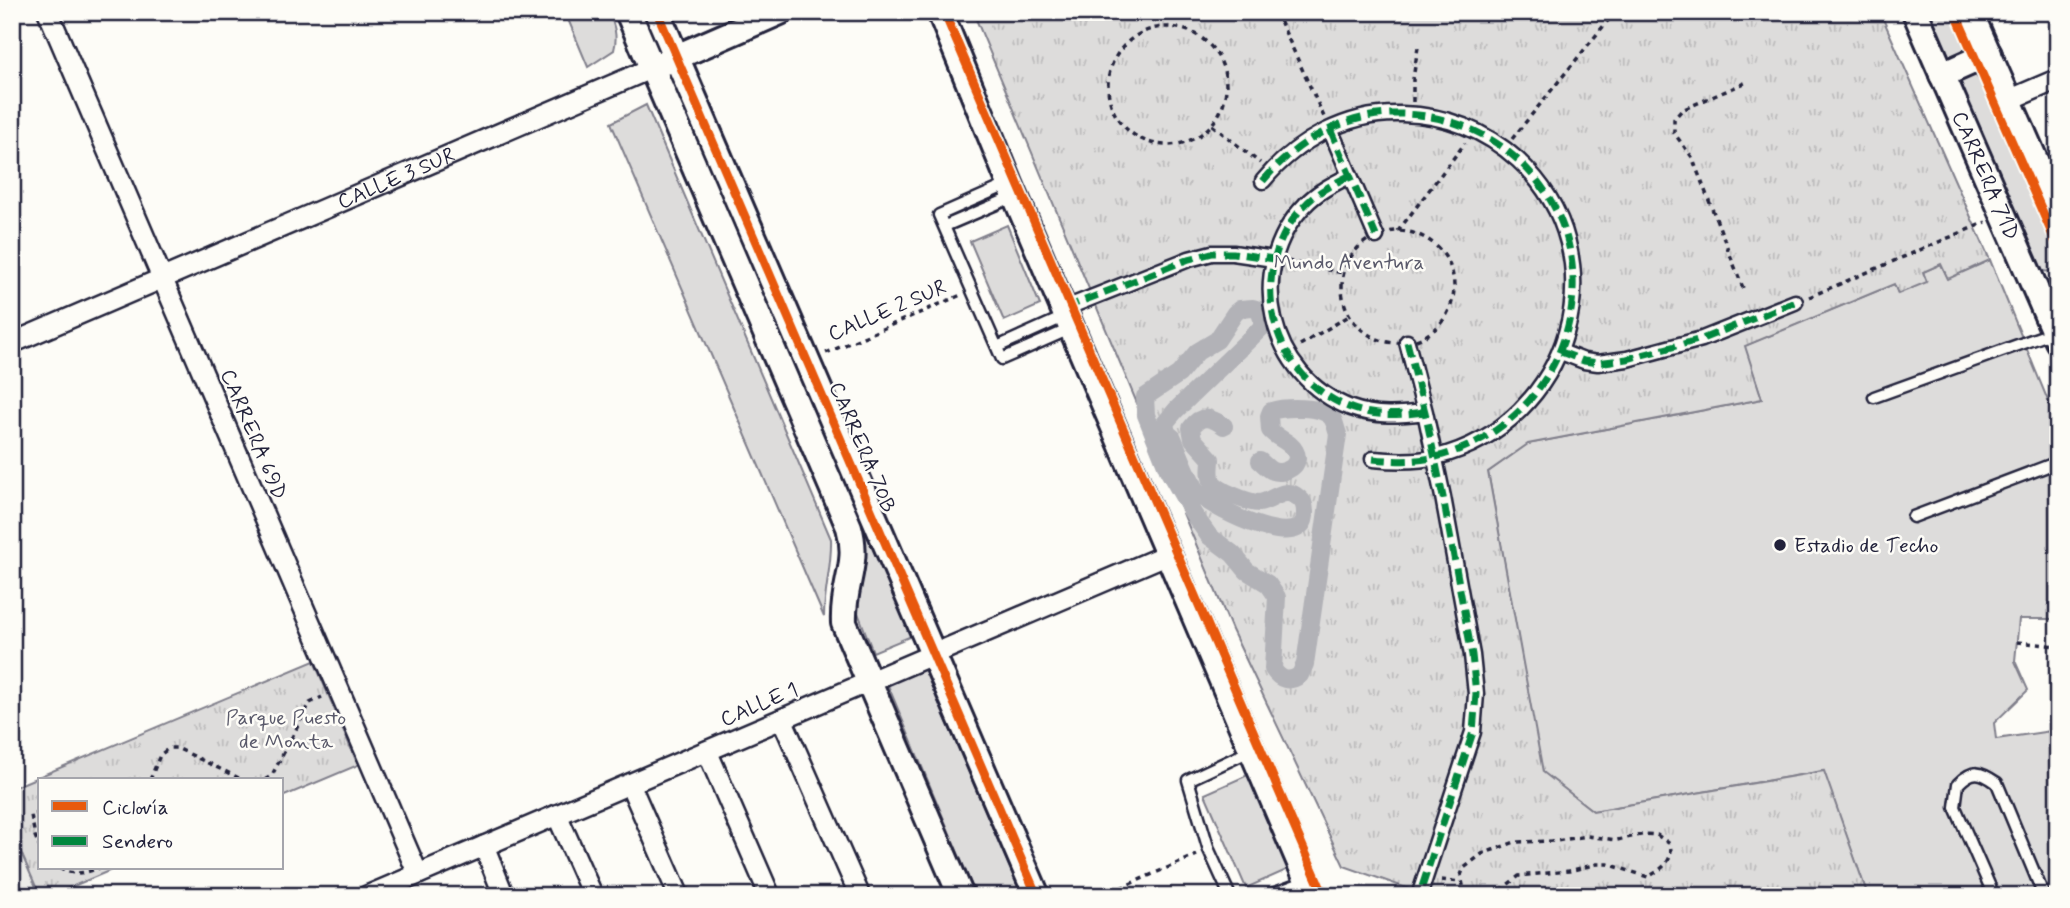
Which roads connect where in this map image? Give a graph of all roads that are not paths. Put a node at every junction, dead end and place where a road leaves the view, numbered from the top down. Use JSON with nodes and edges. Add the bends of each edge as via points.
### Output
{"nodes":[{"id":1,"x":48,"y":12,"type":"edge"},
{"id":2,"x":628,"y":12,"type":"edge"},
{"id":3,"x":657,"y":12,"type":"edge"},
{"id":4,"x":780,"y":12,"type":"edge"},
{"id":5,"x":940,"y":12,"type":"edge"},
{"id":6,"x":1915,"y":12,"type":"edge"},
{"id":7,"x":1970,"y":12,"type":"edge"},
{"id":8,"x":1989,"y":54,"type":"junction"},
{"id":9,"x":678,"y":57,"type":"junction"},
{"id":10,"x":652,"y":68,"type":"junction"},
{"id":11,"x":1942,"y":75,"type":"junction"},
{"id":12,"x":2058,"y":79,"type":"edge"},
{"id":13,"x":2009,"y":100,"type":"junction"},
{"id":14,"x":1330,"y":129,"type":"junction"},
{"id":15,"x":1267,"y":176,"type":"road end"},
{"id":16,"x":1349,"y":176,"type":"junction"},
{"id":17,"x":1013,"y":190,"type":"junction"},
{"id":18,"x":2058,"y":212,"type":"edge"},
{"id":19,"x":944,"y":226,"type":"junction"},
{"id":20,"x":1376,"y":236,"type":"road end"},
{"id":21,"x":1275,"y":259,"type":"junction"},
{"id":22,"x":162,"y":278,"type":"junction"},
{"id":23,"x":2049,"y":297,"type":"edge"},
{"id":24,"x":1795,"y":302,"type":"road end"},
{"id":25,"x":1067,"y":318,"type":"junction"},
{"id":26,"x":2056,"y":337,"type":"edge"},
{"id":27,"x":1408,"y":342,"type":"road end"},
{"id":28,"x":12,"y":343,"type":"edge"},
{"id":29,"x":997,"y":347,"type":"junction"},
{"id":30,"x":1561,"y":352,"type":"junction"},
{"id":31,"x":1874,"y":397,"type":"dead end"},
{"id":32,"x":1425,"y":412,"type":"junction"},
{"id":33,"x":1435,"y":458,"type":"junction"},
{"id":34,"x":1373,"y":459,"type":"dead end"},
{"id":35,"x":2058,"y":462,"type":"edge"},
{"id":36,"x":1913,"y":517,"type":"dead end"},
{"id":37,"x":1168,"y":554,"type":"junction"},
{"id":38,"x":933,"y":655,"type":"junction"},
{"id":39,"x":869,"y":682,"type":"junction"},
{"id":40,"x":782,"y":719,"type":"junction"},
{"id":41,"x":1251,"y":750,"type":"junction"},
{"id":42,"x":707,"y":751,"type":"junction"},
{"id":43,"x":630,"y":784,"type":"junction"},
{"id":44,"x":558,"y":815,"type":"junction"},
{"id":45,"x":484,"y":846,"type":"junction"},
{"id":46,"x":411,"y":883,"type":"edge"},
{"id":47,"x":1422,"y":886,"type":"road end"},
{"id":48,"x":1310,"y":888,"type":"edge"},
{"id":49,"x":367,"y":896,"type":"edge"},
{"id":50,"x":504,"y":896,"type":"edge"},
{"id":51,"x":593,"y":896,"type":"edge"},
{"id":52,"x":679,"y":896,"type":"edge"},
{"id":53,"x":770,"y":896,"type":"edge"},
{"id":54,"x":860,"y":896,"type":"edge"},
{"id":55,"x":961,"y":896,"type":"edge"},
{"id":56,"x":1037,"y":896,"type":"edge"},
{"id":57,"x":1230,"y":896,"type":"edge"},
{"id":58,"x":1267,"y":896,"type":"edge"},
{"id":59,"x":1994,"y":896,"type":"edge"},
{"id":60,"x":2044,"y":896,"type":"edge"}],
"edges":[{"from":1,"to":22,"type":"street","name":"CARRERA 69D"},
{"from":2,"to":10,"type":"street","name":"CARRERA 70B"},
{"from":3,"to":9,"type":"street","name":"CARRERA 70B"},
{"from":4,"to":9,"type":"street","name":"CALLE 3 SUR"},
{"from":5,"to":17,"type":"street"},
{"from":6,"to":11,"type":"street","name":"CARRERA 71D"},
{"from":7,"to":8,"type":"street"},
{"from":8,"to":11,"type":"street"},
{"from":8,"to":13,"type":"street"},
{"from":9,"to":10,"type":"street","name":"CALLE 3 SUR"},
{"from":9,"to":38,"type":"street","name":"CARRERA 70B"},
{"from":10,"to":22,"type":"street","name":"CALLE 3 SUR"},
{"from":10,"to":39,"type":"street","name":"CARRERA 70B","via":[[849,527],[854,560],[843,605],[844,623]]},
{"from":11,"to":23,"type":"street","name":"CARRERA 71D"},
{"from":12,"to":13,"type":"street"},
{"from":13,"to":18,"type":"street"},
{"from":14,"to":15,"type":"street","via":[[1300,146]]},
{"from":14,"to":16,"type":"street"},
{"from":14,"to":30,"type":"street","via":[[1373,116],[1414,114],[1475,131],[1509,152],[1542,187],[1565,231],[1574,280]]},
{"from":16,"to":20,"type":"street"},
{"from":16,"to":21,"type":"street","via":[[1304,206],[1284,234]]},
{"from":17,"to":19,"type":"lane"},
{"from":17,"to":19,"type":"lane","via":[[939,215]]},
{"from":17,"to":25,"type":"street"},
{"from":19,"to":29,"type":"lane"},
{"from":21,"to":25,"type":"street","via":[[1233,253],[1189,259]]},
{"from":21,"to":32,"type":"street","via":[[1269,290],[1271,312],[1286,353],[1299,372],[1333,400],[1353,409],[1396,415]]},
{"from":22,"to":28,"type":"street","name":"CALLE 3 SUR"},
{"from":22,"to":46,"type":"street","name":"CARRERA 69D"},
{"from":23,"to":26,"type":"street","name":"CARRERA 71D"},
{"from":24,"to":30,"type":"street","via":[[1702,339],[1627,359],[1598,363]]},
{"from":25,"to":29,"type":"lane"},
{"from":25,"to":29,"type":"lane","via":[[1002,359]]},
{"from":25,"to":37,"type":"street"},
{"from":26,"to":31,"type":"lane"},
{"from":27,"to":32,"type":"street"},
{"from":30,"to":33,"type":"street","via":[[1541,388],[1513,419],[1478,442]]},
{"from":32,"to":33,"type":"street"},
{"from":33,"to":34,"type":"street"},
{"from":33,"to":47,"type":"street","via":[[1476,694],[1473,732]]},
{"from":35,"to":36,"type":"lane"},
{"from":37,"to":38,"type":"street","name":"CALLE 1"},
{"from":37,"to":41,"type":"street"},
{"from":38,"to":39,"type":"street","name":"CALLE 1"},
{"from":38,"to":56,"type":"street","name":"CARRERA 70B"},
{"from":39,"to":40,"type":"street","name":"CALLE 1"},
{"from":39,"to":55,"type":"street","name":"CARRERA 70B"},
{"from":40,"to":42,"type":"street","name":"CALLE 1"},
{"from":40,"to":54,"type":"street"},
{"from":41,"to":48,"type":"street"},
{"from":41,"to":57,"type":"lane","via":[[1188,780],[1209,850]]},
{"from":42,"to":43,"type":"street","name":"CALLE 1"},
{"from":42,"to":53,"type":"street"},
{"from":43,"to":44,"type":"street","name":"CALLE 1"},
{"from":43,"to":52,"type":"street"},
{"from":44,"to":45,"type":"street","name":"CALLE 1"},
{"from":44,"to":51,"type":"street"},
{"from":45,"to":46,"type":"street","name":"CALLE 1"},
{"from":45,"to":50,"type":"street"},
{"from":46,"to":49,"type":"street","name":"CALLE 1"},
{"from":48,"to":58,"type":"lane"},
{"from":59,"to":60,"type":"lane","via":[[1955,807],[1958,784],[1968,775],[1983,773],[1997,783]]}]}
